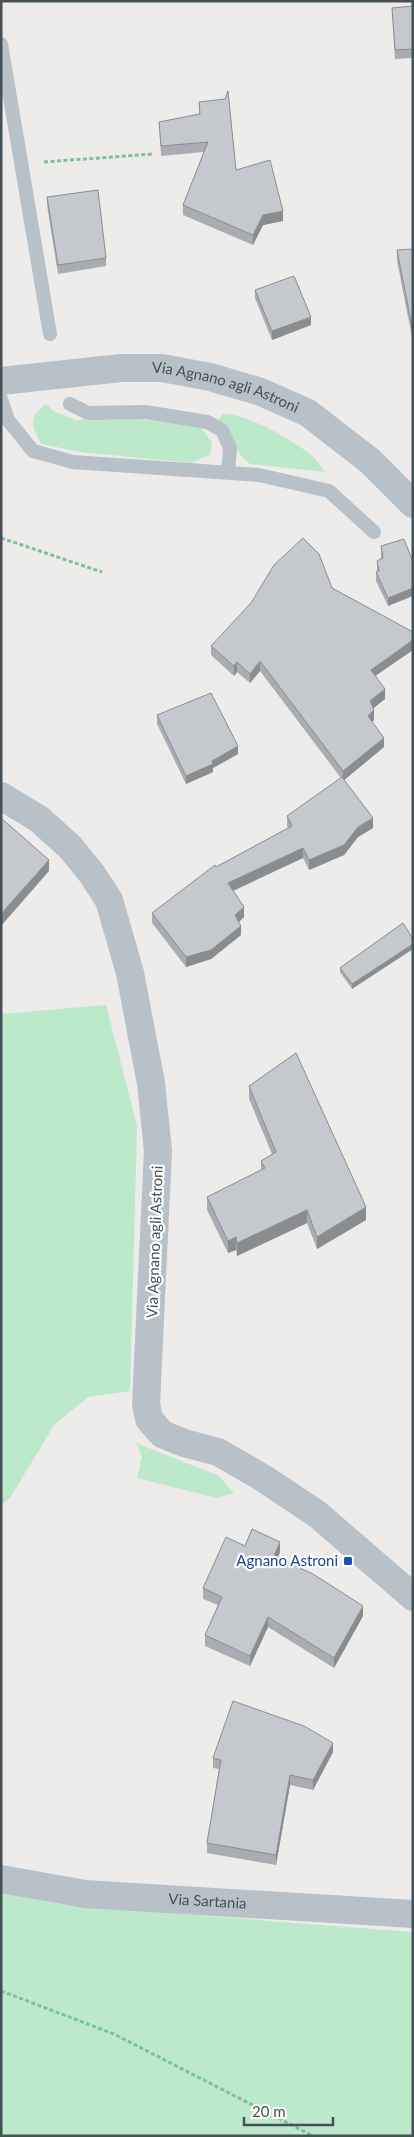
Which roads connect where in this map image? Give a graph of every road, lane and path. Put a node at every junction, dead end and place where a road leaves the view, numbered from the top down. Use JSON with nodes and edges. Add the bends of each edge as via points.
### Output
{"nodes":[{"id":1,"x":1,"y":44,"type":"edge"},
{"id":2,"x":153,"y":154,"type":"dead end"},
{"id":3,"x":22,"y":164,"type":"junction"},
{"id":4,"x":50,"y":334,"type":"dead end"},
{"id":5,"x":1,"y":381,"type":"edge"},
{"id":6,"x":1,"y":399,"type":"edge"},
{"id":7,"x":70,"y":404,"type":"dead end"},
{"id":8,"x":228,"y":472,"type":"junction"},
{"id":9,"x":413,"y":504,"type":"edge"},
{"id":10,"x":374,"y":532,"type":"dead end"},
{"id":11,"x":3,"y":540,"type":"edge"},
{"id":12,"x":102,"y":572,"type":"dead end"},
{"id":13,"x":1,"y":796,"type":"edge"},
{"id":14,"x":413,"y":1597,"type":"edge"},
{"id":15,"x":1,"y":1879,"type":"edge"},
{"id":16,"x":413,"y":1914,"type":"edge"},
{"id":17,"x":1,"y":1991,"type":"edge"},
{"id":18,"x":313,"y":2136,"type":"edge"}],
"edges":[{"from":1,"to":3,"type":"lane"},
{"from":2,"to":3,"type":"path"},
{"from":3,"to":4,"type":"lane"},
{"from":5,"to":9,"type":"street","name":"Via Agnano agli Astroni","via":[[121,368],[162,368],[236,384],[308,413],[370,461]]},
{"from":6,"to":8,"type":"lane","via":[[8,420],[33,451],[73,462]]},
{"from":7,"to":8,"type":"lane","via":[[88,413],[145,412],[207,422],[222,430],[230,448]]},
{"from":8,"to":10,"type":"lane","via":[[259,475],[330,491]]},
{"from":11,"to":12,"type":"path"},
{"from":13,"to":14,"type":"street","name":"Via Agnano agli Astroni","via":[[39,818],[70,847],[92,874],[109,900],[130,973],[151,1083],[158,1151],[146,1404],[150,1419],[162,1434],[218,1452],[317,1514]]},
{"from":15,"to":16,"type":"street","name":"Via Sartania","via":[[85,1894]]},
{"from":17,"to":18,"type":"path","via":[[114,2034]]}]}
